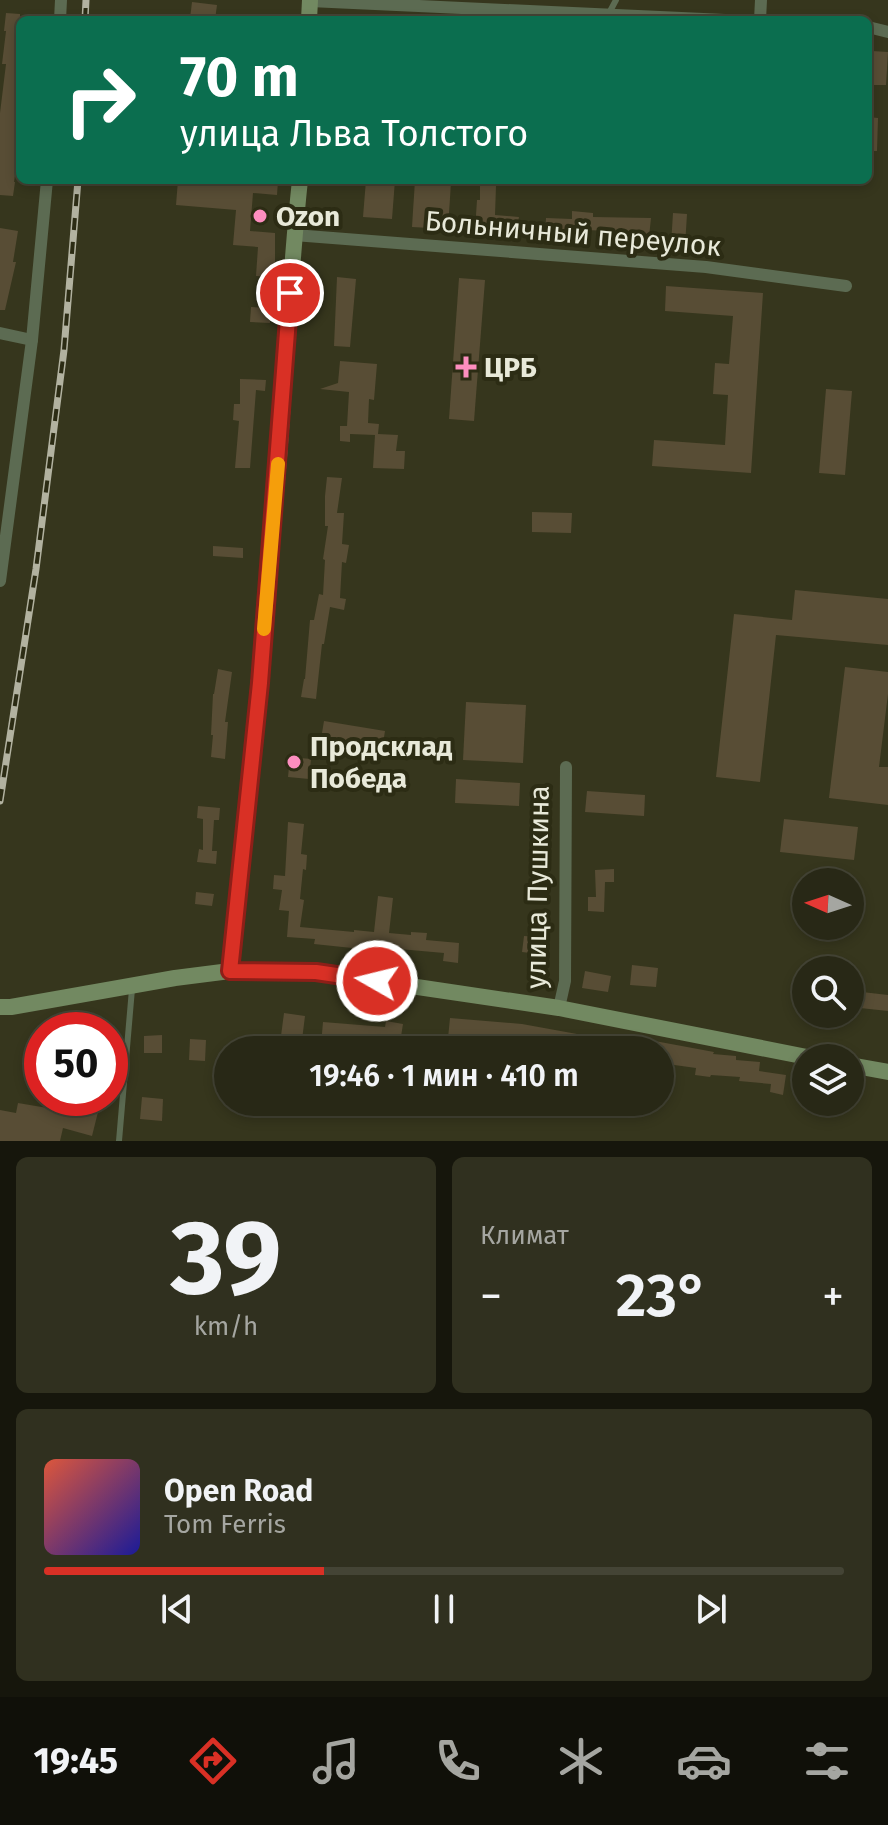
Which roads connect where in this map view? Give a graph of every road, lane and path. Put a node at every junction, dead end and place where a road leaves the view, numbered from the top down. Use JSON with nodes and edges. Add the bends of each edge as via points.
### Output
{"nodes":[{"id":1,"x":310,"y":0,"type":"edge"},
{"id":2,"x":616,"y":0,"type":"edge"},
{"id":3,"x":506,"y":4,"type":"edge"},
{"id":4,"x":608,"y":15,"type":"junction"},
{"id":5,"x":631,"y":16,"type":"edge"},
{"id":6,"x":47,"y":184,"type":"edge"},
{"id":7,"x":300,"y":184,"type":"edge"},
{"id":8,"x":294,"y":235,"type":"junction"},
{"id":9,"x":846,"y":286,"type":"dead end"},
{"id":10,"x":0,"y":333,"type":"edge"},
{"id":11,"x":32,"y":340,"type":"junction"},
{"id":12,"x":0,"y":581,"type":"edge"},
{"id":13,"x":566,"y":767,"type":"dead end"},
{"id":14,"x":230,"y":971,"type":"junction"},
{"id":15,"x":132,"y":985,"type":"junction"},
{"id":16,"x":0,"y":1007,"type":"edge"},
{"id":17,"x":559,"y":1008,"type":"junction"},
{"id":18,"x":792,"y":1054,"type":"edge"},
{"id":19,"x":864,"y":1068,"type":"edge"},
{"id":20,"x":888,"y":1072,"type":"edge"},
{"id":21,"x":119,"y":1141,"type":"edge"}],
"edges":[{"from":1,"to":3,"type":"street"},
{"from":2,"to":4,"type":"lane"},
{"from":3,"to":4,"type":"street"},
{"from":4,"to":5,"type":"street"},
{"from":6,"to":11,"type":"street"},
{"from":7,"to":8,"type":"main road"},
{"from":8,"to":9,"type":"street","name":"Больничный переулок","via":[[706,267]]},
{"from":8,"to":14,"type":"main road","via":[[260,683]]},
{"from":10,"to":11,"type":"street"},
{"from":11,"to":12,"type":"street"},
{"from":13,"to":17,"type":"street","name":"улица Пушкина","via":[[565,981]]},
{"from":14,"to":15,"type":"main road","name":"улица Пушкина"},
{"from":14,"to":17,"type":"main road","name":"улица Пушкина","via":[[316,972]]},
{"from":15,"to":16,"type":"main road","name":"улица Пушкина"},
{"from":15,"to":21,"type":"lane"},
{"from":17,"to":18,"type":"main road","name":"улица Пушкина"},
{"from":19,"to":20,"type":"main road"}]}
